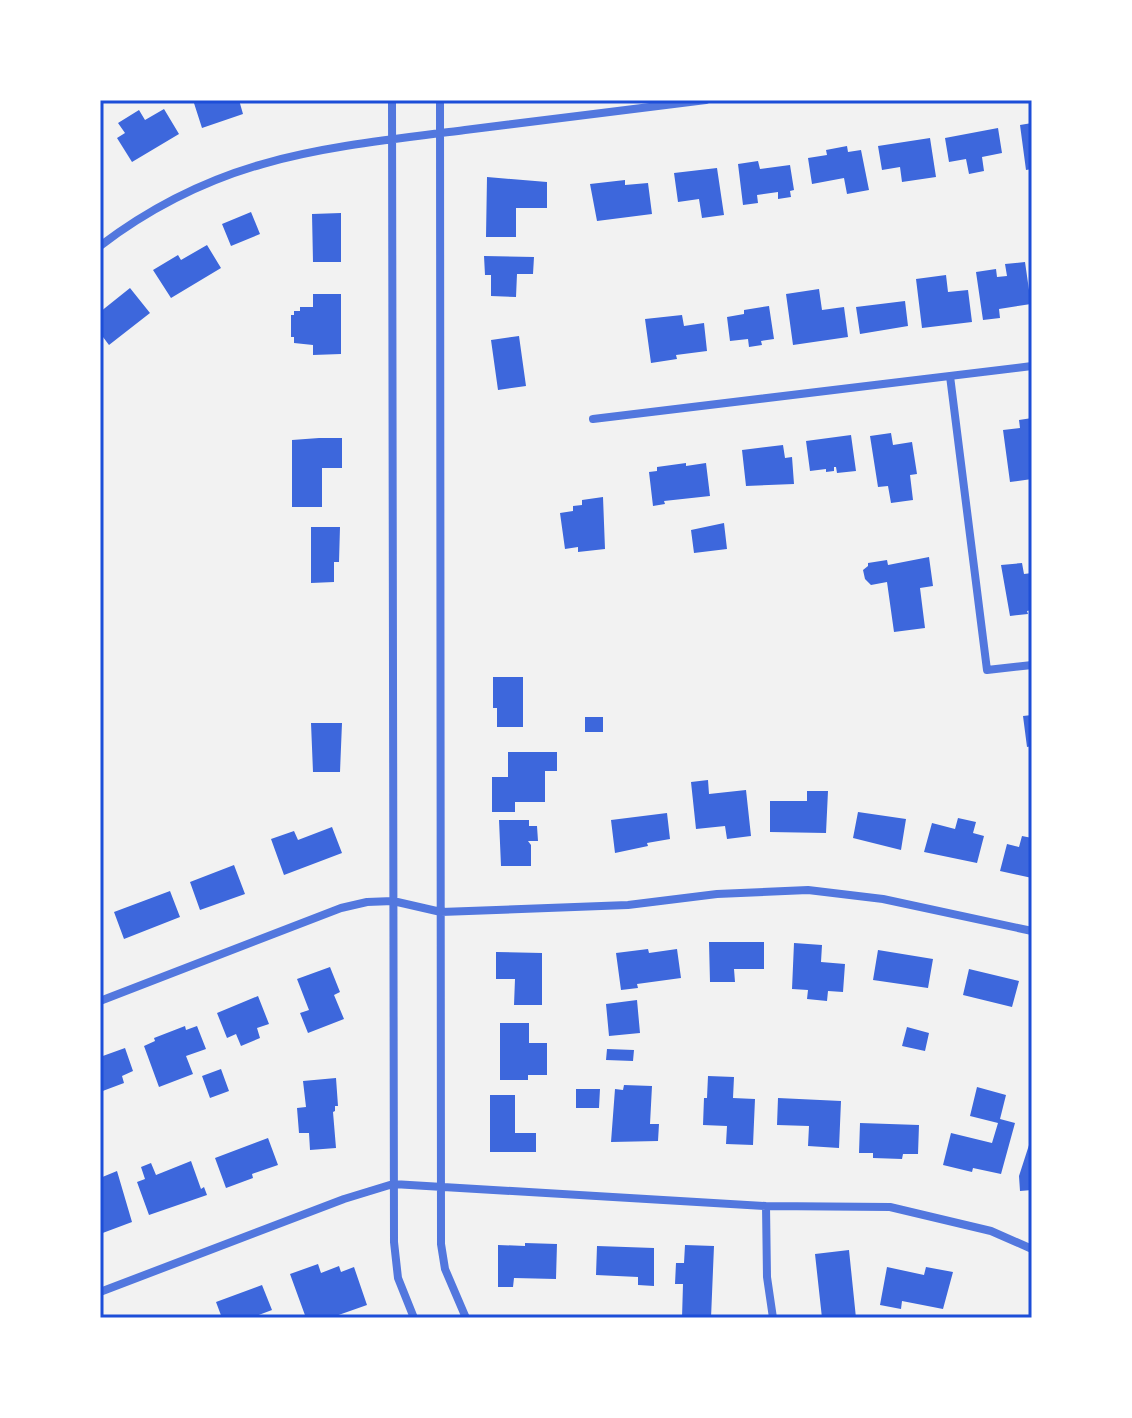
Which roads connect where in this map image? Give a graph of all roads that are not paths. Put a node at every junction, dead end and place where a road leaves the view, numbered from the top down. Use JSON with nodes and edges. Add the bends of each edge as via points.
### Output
{"nodes":[{"id":1,"x":392,"y":100,"type":"edge"},
{"id":2,"x":440,"y":100,"type":"edge"},
{"id":3,"x":706,"y":100,"type":"edge"},
{"id":4,"x":440,"y":133,"type":"junction"},
{"id":5,"x":392,"y":139,"type":"junction"},
{"id":6,"x":100,"y":246,"type":"edge"},
{"id":7,"x":1032,"y":366,"type":"edge"},
{"id":8,"x":950,"y":376,"type":"junction"},
{"id":9,"x":593,"y":419,"type":"dead end"},
{"id":10,"x":1032,"y":665,"type":"edge"},
{"id":11,"x":393,"y":901,"type":"junction"},
{"id":12,"x":441,"y":912,"type":"junction"},
{"id":13,"x":1032,"y":931,"type":"edge"},
{"id":14,"x":100,"y":1001,"type":"edge"},
{"id":15,"x":393,"y":1184,"type":"junction"},
{"id":16,"x":441,"y":1185,"type":"junction"},
{"id":17,"x":766,"y":1206,"type":"junction"},
{"id":18,"x":1032,"y":1249,"type":"edge"},
{"id":19,"x":100,"y":1292,"type":"edge"},
{"id":20,"x":414,"y":1318,"type":"edge"},
{"id":21,"x":466,"y":1318,"type":"edge"},
{"id":22,"x":773,"y":1318,"type":"edge"}],
"edges":[{"from":1,"to":5,"type":"street"},
{"from":2,"to":4,"type":"street"},
{"from":3,"to":4,"type":"street"},
{"from":4,"to":5,"type":"street"},
{"from":4,"to":12,"type":"street"},
{"from":5,"to":6,"type":"street","via":[[278,158],[209,181],[149,212]]},
{"from":5,"to":11,"type":"street"},
{"from":7,"to":8,"type":"street"},
{"from":8,"to":9,"type":"street"},
{"from":8,"to":10,"type":"street","via":[[987,670]]},
{"from":11,"to":12,"type":"street"},
{"from":11,"to":14,"type":"street","via":[[341,908]]},
{"from":11,"to":15,"type":"street"},
{"from":12,"to":13,"type":"street","via":[[628,905],[808,890],[883,899]]},
{"from":12,"to":16,"type":"street"},
{"from":15,"to":16,"type":"street"},
{"from":15,"to":19,"type":"street"},
{"from":15,"to":20,"type":"street","via":[[396,1268]]},
{"from":16,"to":17,"type":"street"},
{"from":16,"to":21,"type":"street","via":[[442,1257]]},
{"from":17,"to":18,"type":"street","via":[[890,1207],[991,1231]]},
{"from":17,"to":22,"type":"street"}]}
